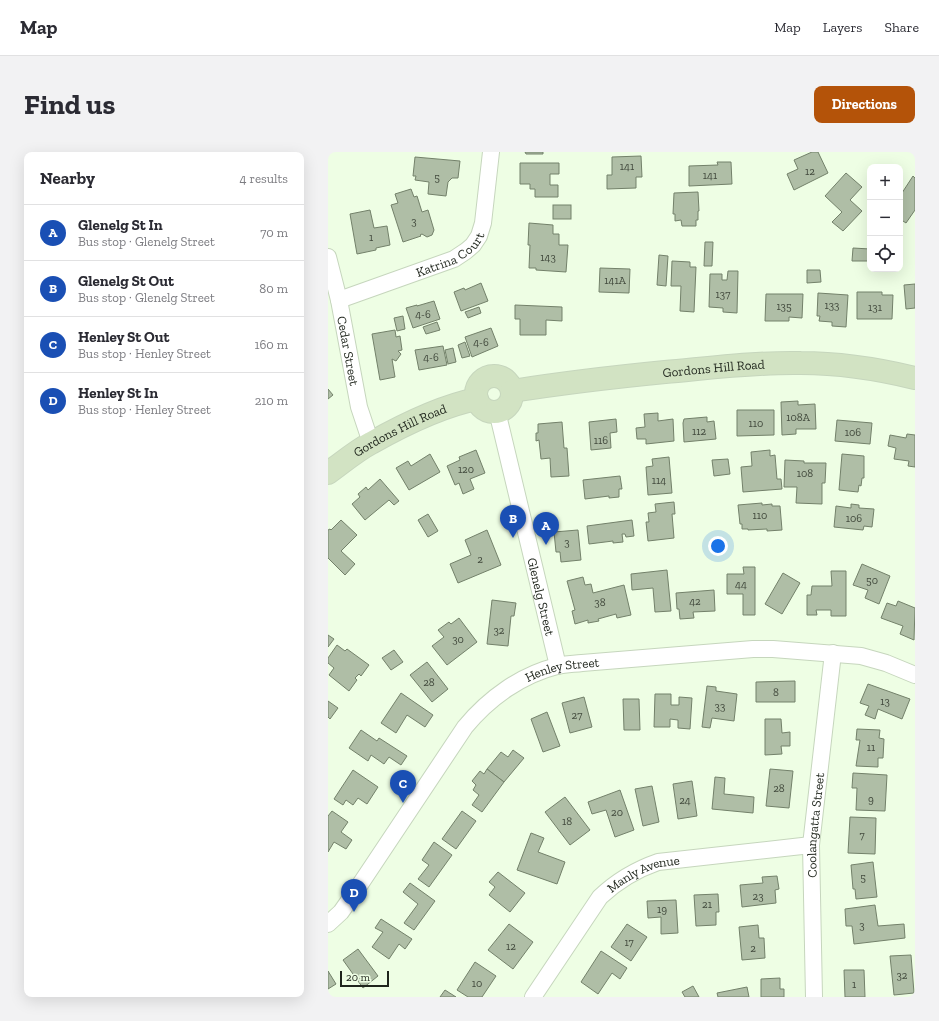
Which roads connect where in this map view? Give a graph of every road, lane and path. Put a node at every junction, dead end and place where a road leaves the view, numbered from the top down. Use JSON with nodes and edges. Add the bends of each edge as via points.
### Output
{"nodes":[{"id":1,"x":491,"y":152,"type":"edge"},
{"id":2,"x":328,"y":258,"type":"edge"},
{"id":3,"x":339,"y":300,"type":"junction"},
{"id":4,"x":915,"y":378,"type":"edge"},
{"id":5,"x":512,"y":391,"type":"junction"},
{"id":6,"x":477,"y":399,"type":"junction"},
{"id":7,"x":497,"y":411,"type":"junction"},
{"id":8,"x":370,"y":443,"type":"junction"},
{"id":9,"x":328,"y":473,"type":"edge"},
{"id":10,"x":833,"y":654,"type":"junction"},
{"id":11,"x":558,"y":666,"type":"junction"},
{"id":12,"x":915,"y":675,"type":"edge"},
{"id":13,"x":811,"y":845,"type":"junction"},
{"id":14,"x":328,"y":924,"type":"edge"},
{"id":15,"x":533,"y":997,"type":"edge"},
{"id":16,"x":814,"y":997,"type":"edge"}],
"edges":[{"from":1,"to":3,"type":"street","name":"Katrina Court","via":[[483,223],[473,245],[454,258]]},
{"from":2,"to":3,"type":"street","name":"Cedar Street"},
{"from":3,"to":8,"type":"street","name":"Cedar Street","via":[[359,407]]},
{"from":4,"to":5,"type":"main road","name":"Gordons Hill Road","via":[[854,367],[801,363],[767,364],[581,380]]},
{"from":5,"to":6,"type":"main road","via":[[504,378],[486,377],[477,387]]},
{"from":5,"to":7,"type":"main road","via":[[509,404]]},
{"from":6,"to":7,"type":"main road","via":[[488,411]]},
{"from":6,"to":8,"type":"main road","name":"Gordons Hill Road","via":[[444,407]]},
{"from":7,"to":11,"type":"street","name":"Glenelg Street"},
{"from":8,"to":9,"type":"main road","name":"Gordons Hill Road"},
{"from":10,"to":11,"type":"street","name":"Henley Street","via":[[753,649]]},
{"from":10,"to":12,"type":"street","name":"Henley Street","via":[[886,663]]},
{"from":10,"to":13,"type":"street","name":"Coolangatta Street"},
{"from":11,"to":14,"type":"street","name":"Henley Street","via":[[522,680],[498,695],[477,713],[465,727],[341,912]]},
{"from":13,"to":15,"type":"street","name":"Manly Avenue","via":[[658,862],[639,869],[612,885],[600,897]]},
{"from":13,"to":16,"type":"street","name":"Coolangatta Street"}]}
